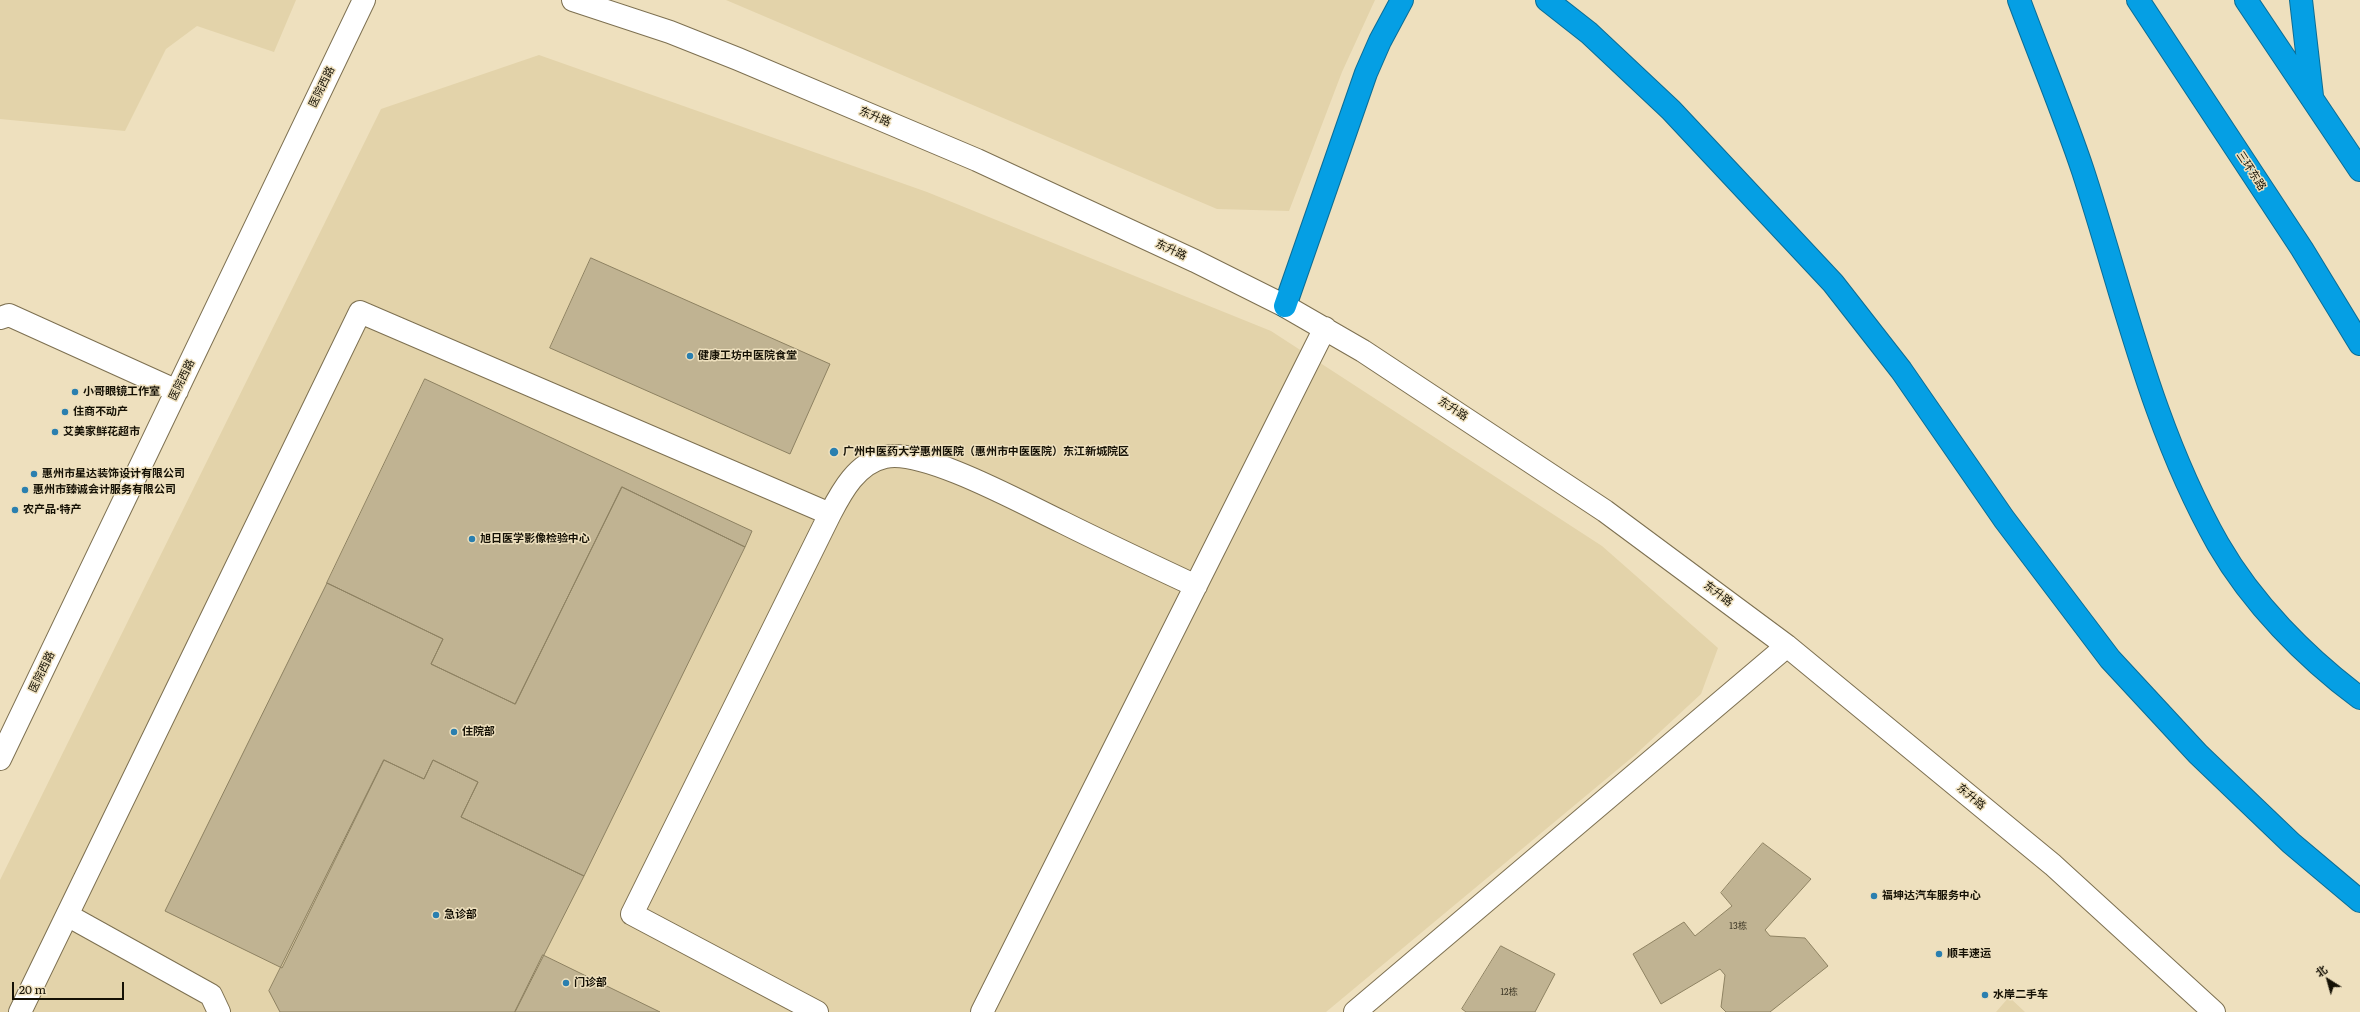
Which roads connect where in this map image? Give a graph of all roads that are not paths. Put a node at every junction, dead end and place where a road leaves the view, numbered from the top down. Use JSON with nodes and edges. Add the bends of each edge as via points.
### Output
{"nodes":[{"id":1,"x":364,"y":0,"type":"edge"},
{"id":2,"x":573,"y":0,"type":"edge"},
{"id":3,"x":1402,"y":0,"type":"edge"},
{"id":4,"x":1547,"y":0,"type":"edge"},
{"id":5,"x":2019,"y":0,"type":"edge"},
{"id":6,"x":2138,"y":0,"type":"edge"},
{"id":7,"x":2246,"y":0,"type":"edge"},
{"id":8,"x":2301,"y":0,"type":"edge"},
{"id":9,"x":2312,"y":99,"type":"junction"},
{"id":10,"x":2360,"y":170,"type":"edge"},
{"id":11,"x":1285,"y":306,"type":"junction"},
{"id":12,"x":0,"y":318,"type":"edge"},
{"id":13,"x":1325,"y":328,"type":"junction"},
{"id":14,"x":2360,"y":344,"type":"edge"},
{"id":15,"x":177,"y":391,"type":"junction"},
{"id":16,"x":830,"y":514,"type":"junction"},
{"id":17,"x":1196,"y":586,"type":"junction"},
{"id":18,"x":1787,"y":646,"type":"junction"},
{"id":19,"x":2360,"y":698,"type":"edge"},
{"id":20,"x":0,"y":759,"type":"edge"},
{"id":21,"x":2360,"y":902,"type":"edge"},
{"id":22,"x":67,"y":915,"type":"junction"},
{"id":23,"x":20,"y":1012,"type":"edge"},
{"id":24,"x":219,"y":1012,"type":"edge"},
{"id":25,"x":817,"y":1012,"type":"edge"},
{"id":26,"x":982,"y":1012,"type":"edge"},
{"id":27,"x":1355,"y":1012,"type":"edge"},
{"id":28,"x":2214,"y":1012,"type":"edge"}],
"edges":[{"from":1,"to":15,"type":"street","name":"医院西路"},
{"from":2,"to":11,"type":"street","name":"东升路","via":[[670,32],[977,160]]},
{"from":3,"to":11,"type":"highway","via":[[1366,73]]},
{"from":4,"to":21,"type":"highway","via":[[1589,34],[1671,110],[1833,283],[1901,370],[2004,519],[2110,659],[2198,754],[2291,843]]},
{"from":5,"to":19,"type":"highway","via":[[2082,171],[2136,347],[2195,500],[2219,545],[2248,588],[2316,662]]},
{"from":6,"to":14,"type":"highway","name":"三环东路","via":[[2302,249]]},
{"from":7,"to":9,"type":"highway"},
{"from":8,"to":9,"type":"highway"},
{"from":9,"to":10,"type":"highway"},
{"from":11,"to":13,"type":"street","name":"东升路"},
{"from":12,"to":15,"type":"street","via":[[9,315]]},
{"from":13,"to":17,"type":"street"},
{"from":13,"to":18,"type":"street","name":"东升路","via":[[1555,477],[1665,554]]},
{"from":15,"to":20,"type":"street","name":"医院西路"},
{"from":16,"to":17,"type":"street","via":[[846,485],[866,465],[885,457],[909,457],[978,482]]},
{"from":16,"to":22,"type":"street","via":[[360,312]]},
{"from":16,"to":25,"type":"street","via":[[632,914]]},
{"from":17,"to":26,"type":"street"},
{"from":18,"to":27,"type":"street"},
{"from":18,"to":28,"type":"street","name":"东升路","via":[[2053,865]]},
{"from":22,"to":23,"type":"street"},
{"from":22,"to":24,"type":"street","via":[[211,995]]}]}
